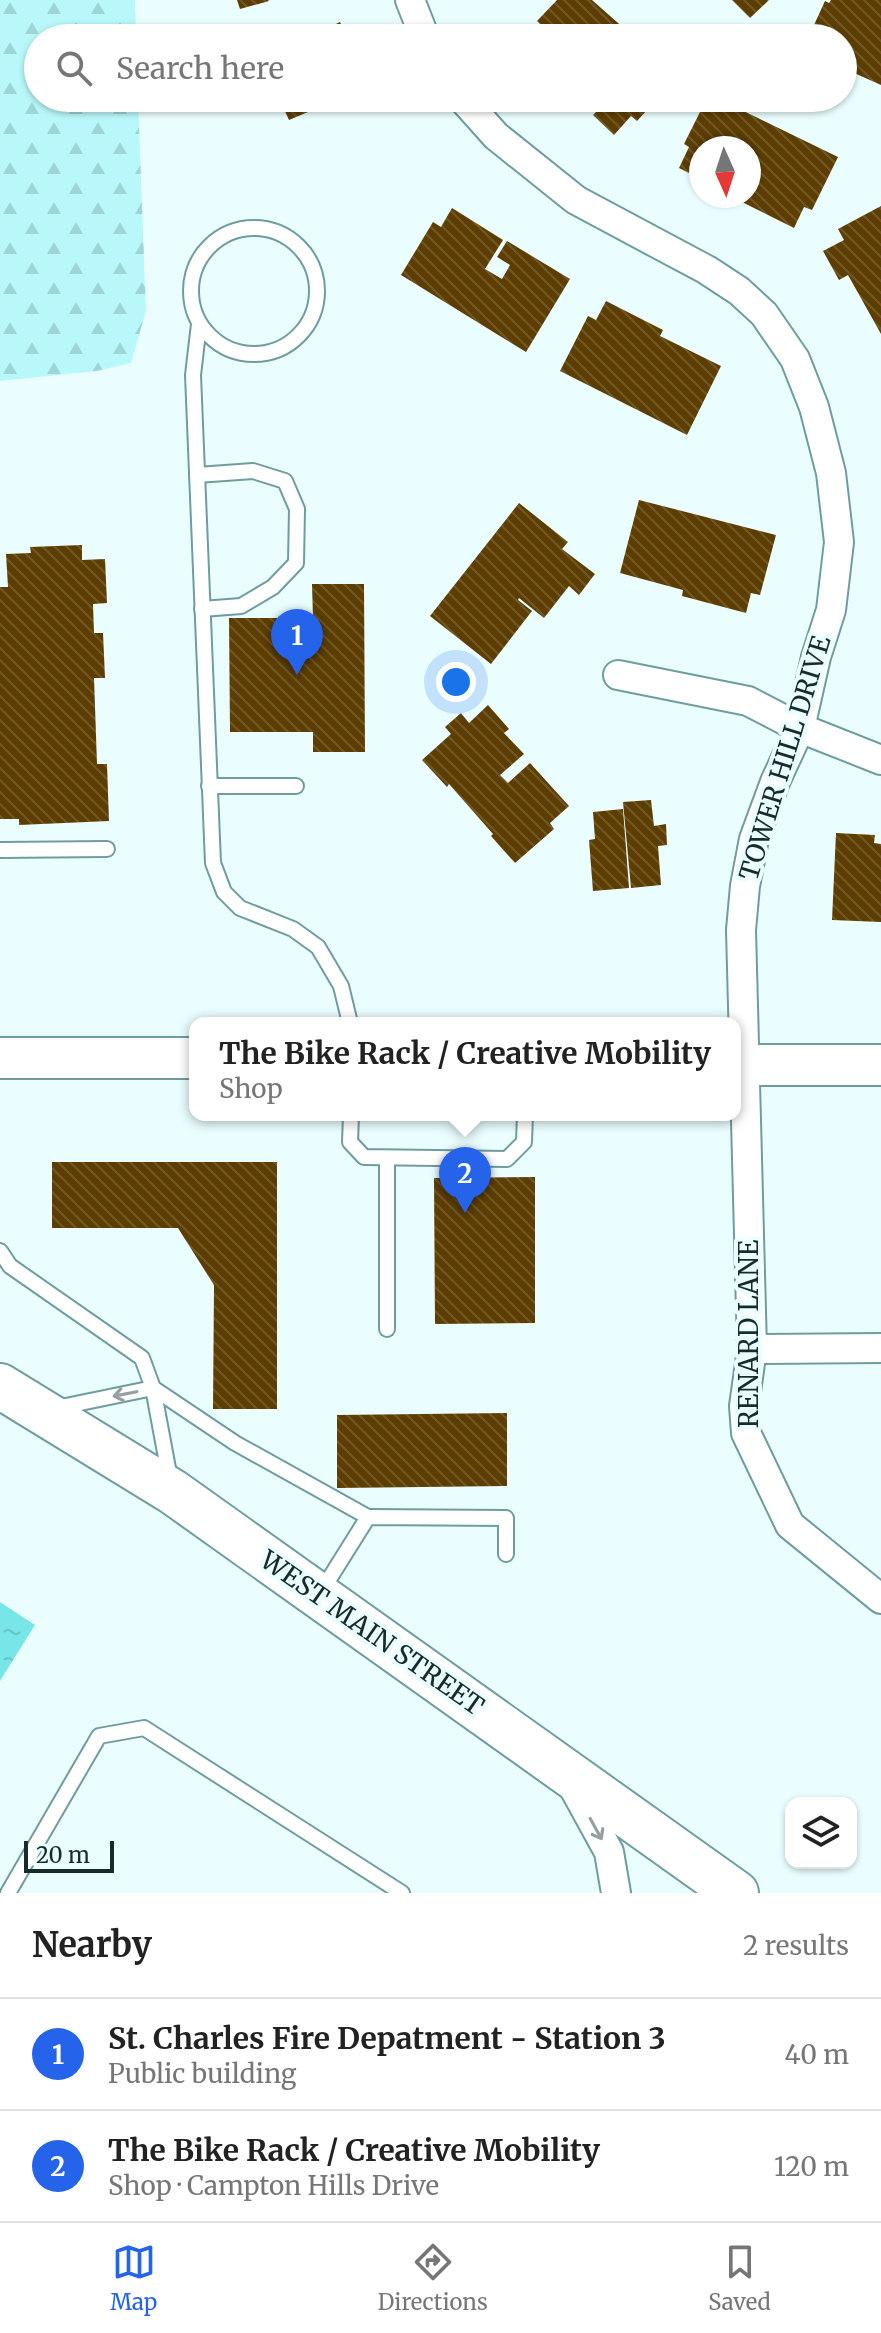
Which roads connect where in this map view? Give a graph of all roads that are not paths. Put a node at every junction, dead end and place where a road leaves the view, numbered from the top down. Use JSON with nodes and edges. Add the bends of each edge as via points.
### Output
{"nodes":[{"id":1,"x":410,"y":0,"type":"edge"},
{"id":2,"x":419,"y":24,"type":"edge"},
{"id":3,"x":475,"y":112,"type":"edge"},
{"id":4,"x":199,"y":324,"type":"junction"},
{"id":5,"x":197,"y":475,"type":"junction"},
{"id":6,"x":202,"y":609,"type":"junction"},
{"id":7,"x":618,"y":675,"type":"dead end"},
{"id":8,"x":800,"y":728,"type":"junction"},
{"id":9,"x":881,"y":760,"type":"edge"},
{"id":10,"x":209,"y":786,"type":"junction"},
{"id":11,"x":296,"y":786,"type":"dead end"},
{"id":12,"x":107,"y":849,"type":"dead end"},
{"id":13,"x":0,"y":850,"type":"edge"},
{"id":14,"x":349,"y":1017,"type":"edge"},
{"id":15,"x":740,"y":1017,"type":"edge"},
{"id":16,"x":0,"y":1058,"type":"edge"},
{"id":17,"x":189,"y":1058,"type":"edge"},
{"id":18,"x":741,"y":1065,"type":"edge"},
{"id":19,"x":881,"y":1065,"type":"edge"},
{"id":20,"x":741,"y":1109,"type":"edge"},
{"id":21,"x":351,"y":1121,"type":"edge"},
{"id":22,"x":525,"y":1121,"type":"edge"},
{"id":23,"x":387,"y":1158,"type":"junction"},
{"id":24,"x":0,"y":1251,"type":"edge"},
{"id":25,"x":387,"y":1329,"type":"dead end"},
{"id":26,"x":881,"y":1348,"type":"edge"},
{"id":27,"x":752,"y":1349,"type":"junction"},
{"id":28,"x":0,"y":1386,"type":"edge"},
{"id":29,"x":153,"y":1388,"type":"junction"},
{"id":30,"x":41,"y":1411,"type":"junction"},
{"id":31,"x":173,"y":1492,"type":"junction"},
{"id":32,"x":368,"y":1517,"type":"junction"},
{"id":33,"x":506,"y":1554,"type":"dead end"},
{"id":34,"x":318,"y":1595,"type":"junction"},
{"id":35,"x":881,"y":1599,"type":"edge"},
{"id":36,"x":564,"y":1770,"type":"junction"},
{"id":37,"x":8,"y":1893,"type":"edge"},
{"id":38,"x":402,"y":1893,"type":"edge"},
{"id":39,"x":616,"y":1893,"type":"edge"},
{"id":40,"x":736,"y":1893,"type":"edge"}],
"edges":[{"from":1,"to":2,"type":"street"},
{"from":3,"to":8,"type":"street","name":"TOWER HILL DRIVE","via":[[496,136],[576,200],[739,291],[764,314],[795,359],[831,473],[839,542],[831,610]]},
{"from":4,"to":4,"type":"lane","via":[[231,350],[272,352],[290,343],[315,311],[315,271],[306,253],[272,229],[229,232],[197,261],[190,282]]},
{"from":4,"to":5,"type":"lane","via":[[193,375]]},
{"from":5,"to":6,"type":"lane"},
{"from":5,"to":6,"type":"lane","via":[[253,471],[285,481],[297,509],[296,563],[273,587],[241,606]]},
{"from":6,"to":10,"type":"lane"},
{"from":7,"to":8,"type":"street","via":[[748,701]]},
{"from":8,"to":9,"type":"street"},
{"from":8,"to":15,"type":"street","name":"TOWER HILL DRIVE","via":[[754,839],[741,930]]},
{"from":10,"to":11,"type":"lane"},
{"from":10,"to":14,"type":"lane","via":[[213,863],[224,892],[240,908],[293,929],[318,947],[341,986]]},
{"from":12,"to":13,"type":"lane"},
{"from":16,"to":17,"type":"street"},
{"from":18,"to":19,"type":"street"},
{"from":20,"to":27,"type":"street","name":"RENARD LANE"},
{"from":21,"to":23,"type":"lane","via":[[350,1142],[364,1157]]},
{"from":22,"to":23,"type":"lane","via":[[524,1142],[507,1159]]},
{"from":23,"to":25,"type":"lane"},
{"from":24,"to":29,"type":"lane","via":[[10,1266],[142,1358]]},
{"from":26,"to":27,"type":"street"},
{"from":27,"to":35,"type":"street","name":"RENARD LANE","via":[[746,1433],[790,1525]]},
{"from":28,"to":30,"type":"main road","name":"WEST MAIN STREET"},
{"from":29,"to":30,"type":"lane","one_way":true},
{"from":29,"to":31,"type":"lane"},
{"from":29,"to":32,"type":"lane","via":[[235,1443]]},
{"from":30,"to":31,"type":"main road","name":"WEST MAIN STREET"},
{"from":31,"to":34,"type":"main road","name":"WEST MAIN STREET"},
{"from":32,"to":33,"type":"lane","via":[[506,1518]]},
{"from":32,"to":34,"type":"lane"},
{"from":34,"to":36,"type":"main road","name":"WEST MAIN STREET"},
{"from":36,"to":39,"type":"street","one_way":true,"via":[[609,1852]]},
{"from":36,"to":40,"type":"main road","name":"WEST MAIN STREET"},
{"from":37,"to":38,"type":"lane","via":[[99,1736],[144,1728]]}]}
